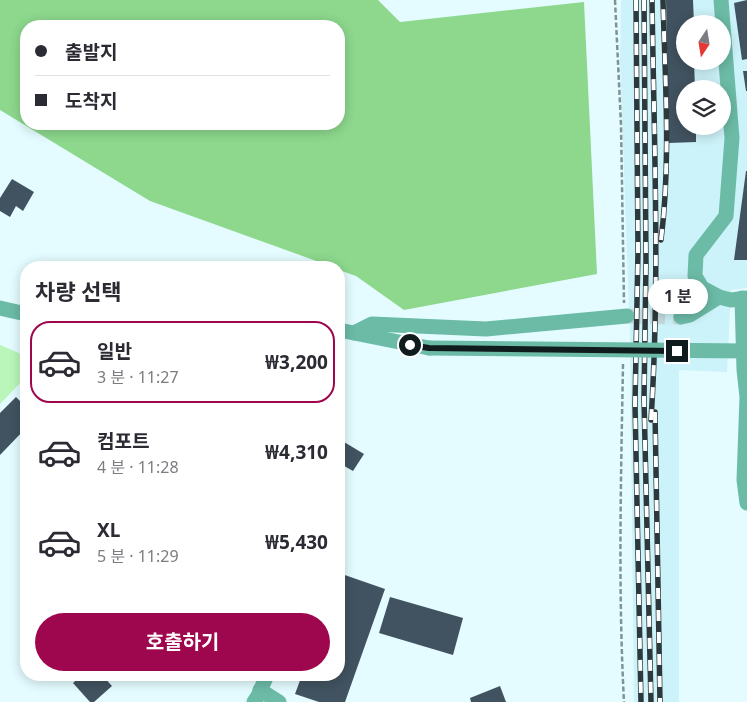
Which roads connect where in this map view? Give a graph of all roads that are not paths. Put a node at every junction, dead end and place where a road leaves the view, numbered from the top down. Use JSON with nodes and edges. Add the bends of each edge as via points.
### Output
{"nodes":[{"id":1,"x":721,"y":0,"type":"edge"},
{"id":2,"x":719,"y":297,"type":"junction"},
{"id":3,"x":745,"y":298,"type":"edge"},
{"id":4,"x":2,"y":309,"type":"edge"},
{"id":5,"x":20,"y":313,"type":"edge"},
{"id":6,"x":627,"y":316,"type":"tunnel mouth"},
{"id":7,"x":681,"y":317,"type":"tunnel mouth"},
{"id":8,"x":345,"y":331,"type":"edge"},
{"id":9,"x":354,"y":333,"type":"junction"},
{"id":10,"x":747,"y":351,"type":"edge"},
{"id":11,"x":747,"y":503,"type":"edge"},
{"id":12,"x":263,"y":681,"type":"edge"},
{"id":13,"x":257,"y":696,"type":"edge"},
{"id":14,"x":279,"y":702,"type":"edge"}],
"edges":[{"from":1,"to":2,"type":"street","via":[[732,138],[726,216],[696,255],[695,276],[702,288]]},
{"from":2,"to":3,"type":"street","via":[[731,300]]},
{"from":2,"to":7,"type":"street"},
{"from":3,"to":11,"type":"street","via":[[747,397],[744,480]]},
{"from":4,"to":5,"type":"street"},
{"from":6,"to":9,"type":"street","via":[[486,329],[372,324]]},
{"from":8,"to":9,"type":"street"},
{"from":9,"to":10,"type":"street","bridge":true,"via":[[429,348]]},
{"from":12,"to":13,"type":"street"},
{"from":13,"to":14,"type":"street"}]}
